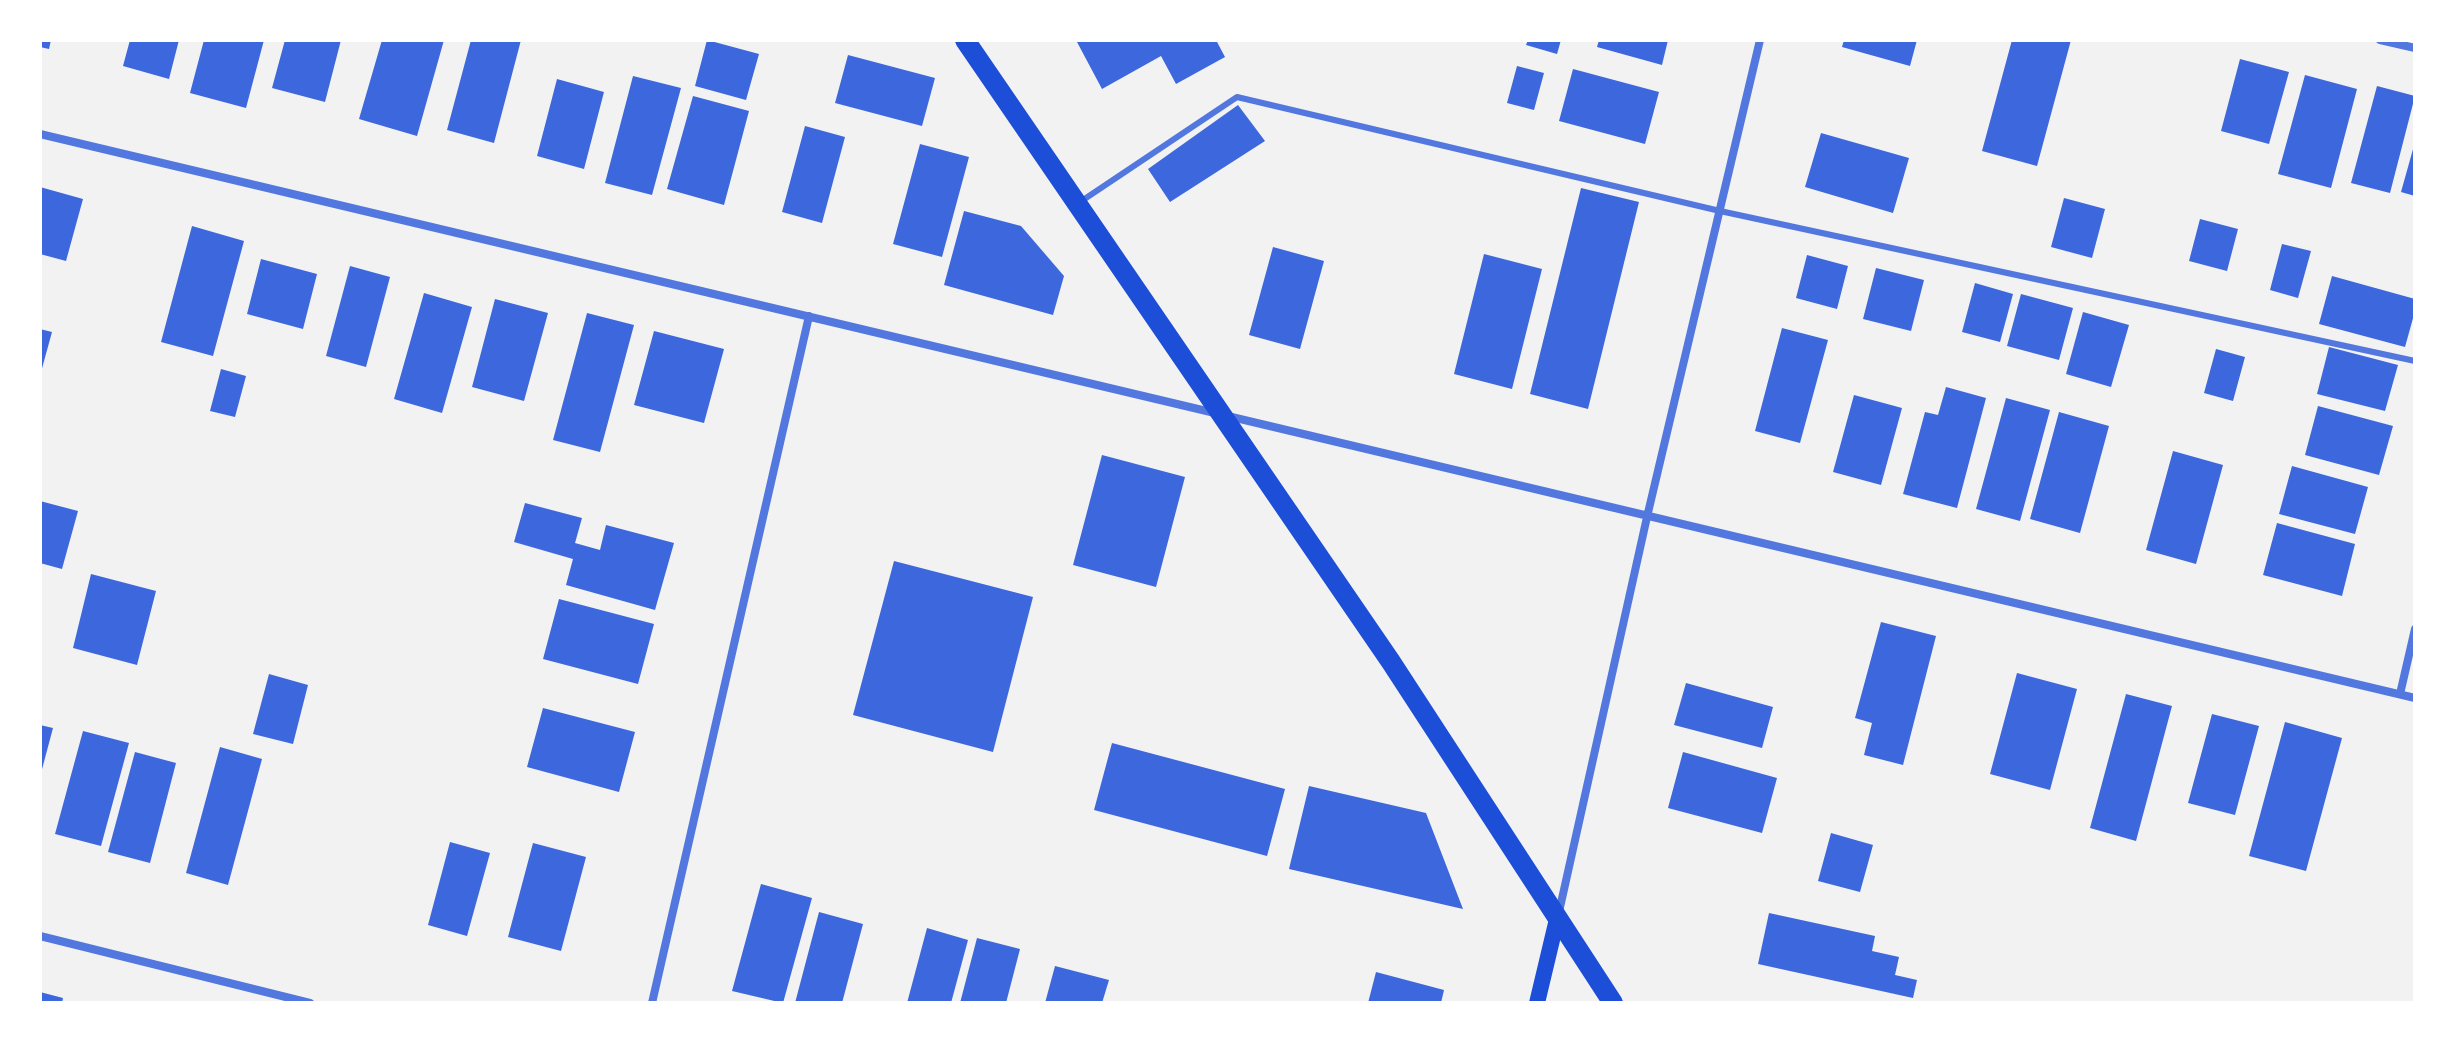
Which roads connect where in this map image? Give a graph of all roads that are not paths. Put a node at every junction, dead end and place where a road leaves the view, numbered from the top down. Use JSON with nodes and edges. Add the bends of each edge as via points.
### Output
{"nodes":[{"id":1,"x":965,"y":40,"type":"edge"},
{"id":2,"x":1760,"y":40,"type":"edge"},
{"id":3,"x":2380,"y":40,"type":"edge"},
{"id":4,"x":2415,"y":48,"type":"edge"},
{"id":5,"x":40,"y":134,"type":"edge"},
{"id":6,"x":1077,"y":204,"type":"junction"},
{"id":7,"x":1720,"y":211,"type":"junction"},
{"id":8,"x":809,"y":316,"type":"junction"},
{"id":9,"x":2415,"y":361,"type":"edge"},
{"id":10,"x":1222,"y":416,"type":"junction"},
{"id":11,"x":1647,"y":517,"type":"junction"},
{"id":12,"x":2415,"y":629,"type":"edge"},
{"id":13,"x":2400,"y":694,"type":"junction"},
{"id":14,"x":2415,"y":698,"type":"edge"},
{"id":15,"x":1557,"y":919,"type":"junction"},
{"id":16,"x":40,"y":936,"type":"edge"},
{"id":17,"x":310,"y":1003,"type":"edge"},
{"id":18,"x":652,"y":1003,"type":"edge"},
{"id":19,"x":1537,"y":1003,"type":"edge"},
{"id":20,"x":1613,"y":1003,"type":"edge"}],
"edges":[{"from":1,"to":6,"type":"main road"},
{"from":2,"to":7,"type":"street"},
{"from":3,"to":4,"type":"street"},
{"from":5,"to":8,"type":"street"},
{"from":6,"to":7,"type":"lane","via":[[1237,97]]},
{"from":6,"to":10,"type":"main road"},
{"from":7,"to":9,"type":"lane"},
{"from":7,"to":11,"type":"street"},
{"from":8,"to":10,"type":"street"},
{"from":8,"to":18,"type":"street"},
{"from":10,"to":11,"type":"street"},
{"from":10,"to":15,"type":"main road","via":[[1391,662]]},
{"from":11,"to":13,"type":"street"},
{"from":11,"to":15,"type":"street"},
{"from":12,"to":13,"type":"street"},
{"from":13,"to":14,"type":"street"},
{"from":15,"to":19,"type":"main road"},
{"from":15,"to":20,"type":"main road"},
{"from":16,"to":17,"type":"street"}]}
